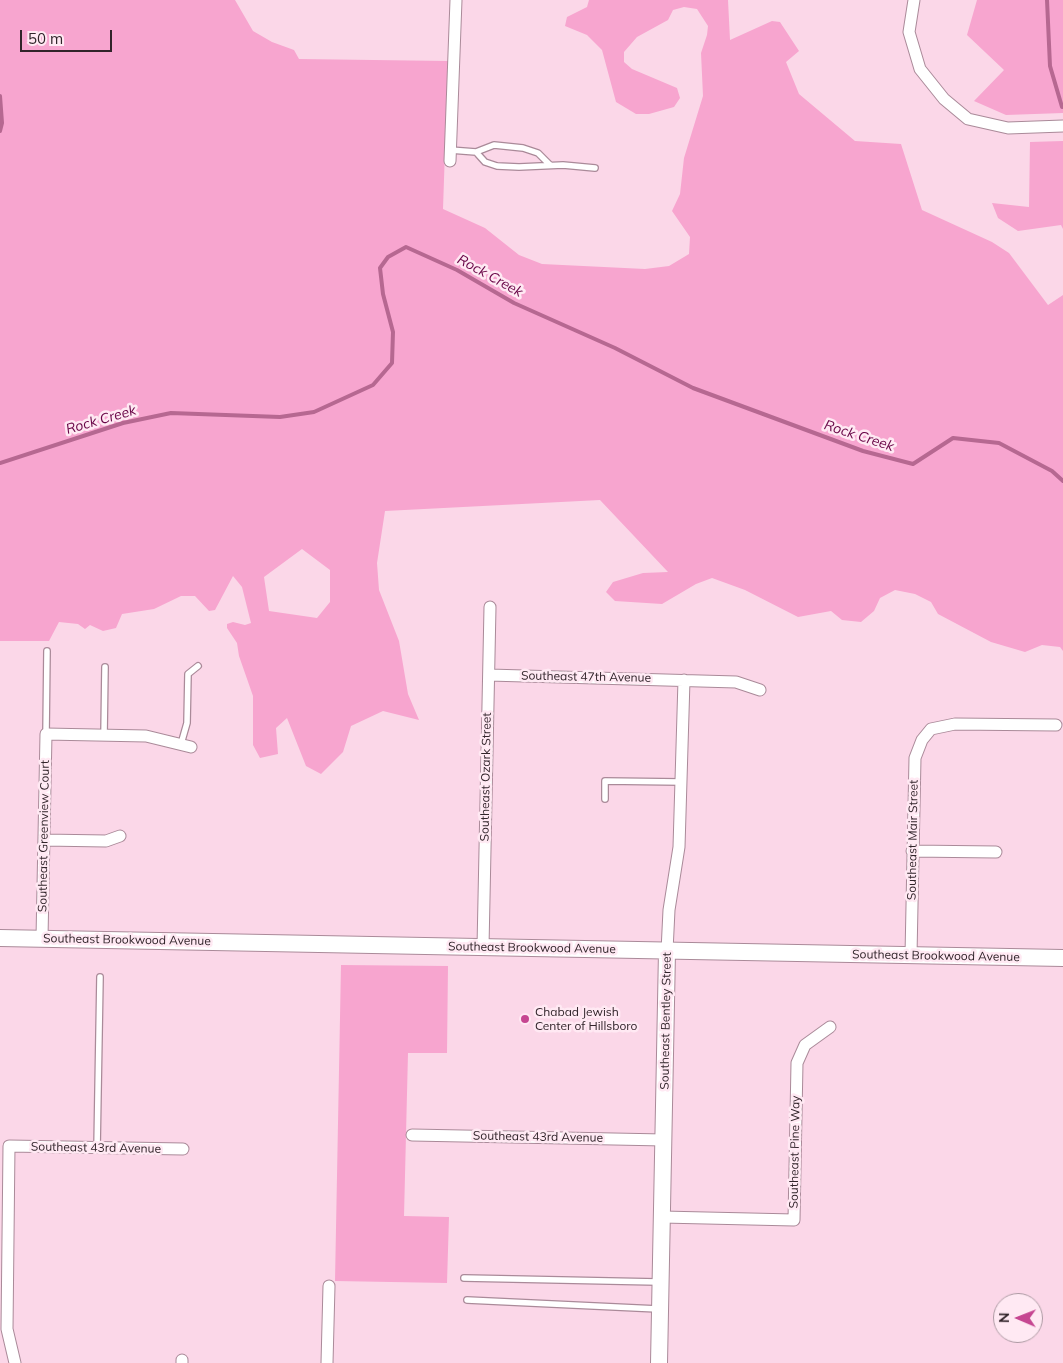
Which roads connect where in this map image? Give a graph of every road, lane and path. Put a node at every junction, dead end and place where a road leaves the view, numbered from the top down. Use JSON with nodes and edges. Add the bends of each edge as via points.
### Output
{"nodes":[{"id":1,"x":456,"y":0,"type":"edge"},
{"id":2,"x":914,"y":0,"type":"edge"},
{"id":3,"x":1063,"y":126,"type":"edge"},
{"id":4,"x":476,"y":152,"type":"junction"},
{"id":5,"x":450,"y":156,"type":"joint"},
{"id":6,"x":550,"y":165,"type":"junction"},
{"id":7,"x":595,"y":168,"type":"dead end"},
{"id":8,"x":490,"y":607,"type":"dead end"},
{"id":9,"x":47,"y":651,"type":"dead end"},
{"id":10,"x":198,"y":666,"type":"dead end"},
{"id":11,"x":105,"y":667,"type":"dead end"},
{"id":12,"x":489,"y":675,"type":"junction"},
{"id":13,"x":684,"y":680,"type":"junction"},
{"id":14,"x":760,"y":690,"type":"dead end"},
{"id":15,"x":1056,"y":725,"type":"dead end"},
{"id":16,"x":46,"y":734,"type":"junction"},
{"id":17,"x":104,"y":735,"type":"junction"},
{"id":18,"x":186,"y":745,"type":"joint"},
{"id":19,"x":681,"y":782,"type":"junction"},
{"id":20,"x":605,"y":799,"type":"dead end"},
{"id":21,"x":120,"y":836,"type":"dead end"},
{"id":22,"x":44,"y":840,"type":"junction"},
{"id":23,"x":912,"y":851,"type":"junction"},
{"id":24,"x":996,"y":852,"type":"dead end"},
{"id":25,"x":0,"y":938,"type":"edge"},
{"id":26,"x":42,"y":938,"type":"junction"},
{"id":27,"x":482,"y":947,"type":"junction"},
{"id":28,"x":668,"y":951,"type":"junction"},
{"id":29,"x":911,"y":956,"type":"junction"},
{"id":30,"x":1063,"y":958,"type":"edge"},
{"id":31,"x":100,"y":977,"type":"dead end"},
{"id":32,"x":830,"y":1027,"type":"dead end"},
{"id":33,"x":412,"y":1134,"type":"dead end"},
{"id":34,"x":664,"y":1140,"type":"junction"},
{"id":35,"x":97,"y":1149,"type":"junction"},
{"id":36,"x":183,"y":1149,"type":"dead end"},
{"id":37,"x":662,"y":1216,"type":"junction"},
{"id":38,"x":464,"y":1278,"type":"dead end"},
{"id":39,"x":660,"y":1282,"type":"junction"},
{"id":40,"x":329,"y":1286,"type":"dead end"},
{"id":41,"x":467,"y":1300,"type":"dead end"},
{"id":42,"x":660,"y":1309,"type":"junction"},
{"id":43,"x":15,"y":1363,"type":"edge"},
{"id":44,"x":328,"y":1363,"type":"edge"},
{"id":45,"x":659,"y":1363,"type":"edge"}],
"edges":[{"from":1,"to":5,"type":"street"},
{"from":2,"to":3,"type":"street","via":[[909,32],[920,69],[944,99],[968,119],[1008,128]]},
{"from":4,"to":5,"type":"lane"},
{"from":4,"to":6,"type":"lane","via":[[485,162],[497,166]]},
{"from":4,"to":6,"type":"lane","via":[[494,145],[523,148],[538,153]]},
{"from":6,"to":7,"type":"lane"},
{"from":8,"to":12,"type":"street","name":"Southeast Ozark Street"},
{"from":9,"to":16,"type":"lane"},
{"from":10,"to":18,"type":"lane","via":[[188,674]]},
{"from":11,"to":17,"type":"lane"},
{"from":12,"to":13,"type":"street","name":"Southeast 47th Avenue"},
{"from":12,"to":27,"type":"street","name":"Southeast Ozark Street"},
{"from":13,"to":14,"type":"street","name":"Southeast 47th Avenue","via":[[736,682]]},
{"from":13,"to":19,"type":"street","name":"Southeast Bentley Street"},
{"from":15,"to":23,"type":"street","name":"Southeast Mair Street","via":[[955,724],[931,729],[922,740],[915,758]]},
{"from":16,"to":17,"type":"street"},
{"from":16,"to":22,"type":"street","name":"Southeast Greenview Court"},
{"from":17,"to":18,"type":"street","via":[[146,736]]},
{"from":19,"to":20,"type":"lane","via":[[606,781]]},
{"from":19,"to":28,"type":"street","name":"Southeast Bentley Street","via":[[679,846],[669,910]]},
{"from":21,"to":22,"type":"street","via":[[106,841]]},
{"from":22,"to":26,"type":"street","name":"Southeast Greenview Court"},
{"from":23,"to":24,"type":"street"},
{"from":23,"to":29,"type":"street","name":"Southeast Mair Street"},
{"from":25,"to":26,"type":"main road","name":"Southeast Brookwood Avenue"},
{"from":26,"to":27,"type":"main road","name":"Southeast Brookwood Avenue"},
{"from":27,"to":28,"type":"main road","name":"Southeast Brookwood Avenue"},
{"from":28,"to":29,"type":"main road","name":"Southeast Brookwood Avenue"},
{"from":28,"to":34,"type":"main road","name":"Southeast Bentley Street"},
{"from":29,"to":30,"type":"main road","name":"Southeast Brookwood Avenue"},
{"from":31,"to":35,"type":"lane"},
{"from":32,"to":37,"type":"street","name":"Southeast Pine Way","via":[[804,1045],[796,1063],[794,1220]]},
{"from":33,"to":34,"type":"street","name":"Southeast 43rd Avenue"},
{"from":34,"to":37,"type":"main road","name":"Southeast Bentley Street"},
{"from":35,"to":36,"type":"street","name":"Southeast 43rd Avenue"},
{"from":35,"to":43,"type":"street","name":"Southeast 43rd Avenue","via":[[9,1146],[7,1329]]},
{"from":37,"to":39,"type":"main road","name":"Southeast Bentley Street"},
{"from":38,"to":39,"type":"lane"},
{"from":39,"to":42,"type":"main road","name":"Southeast Bentley Street"},
{"from":40,"to":44,"type":"street"},
{"from":41,"to":42,"type":"lane"},
{"from":42,"to":45,"type":"main road","name":"Southeast Bentley Street"}]}
